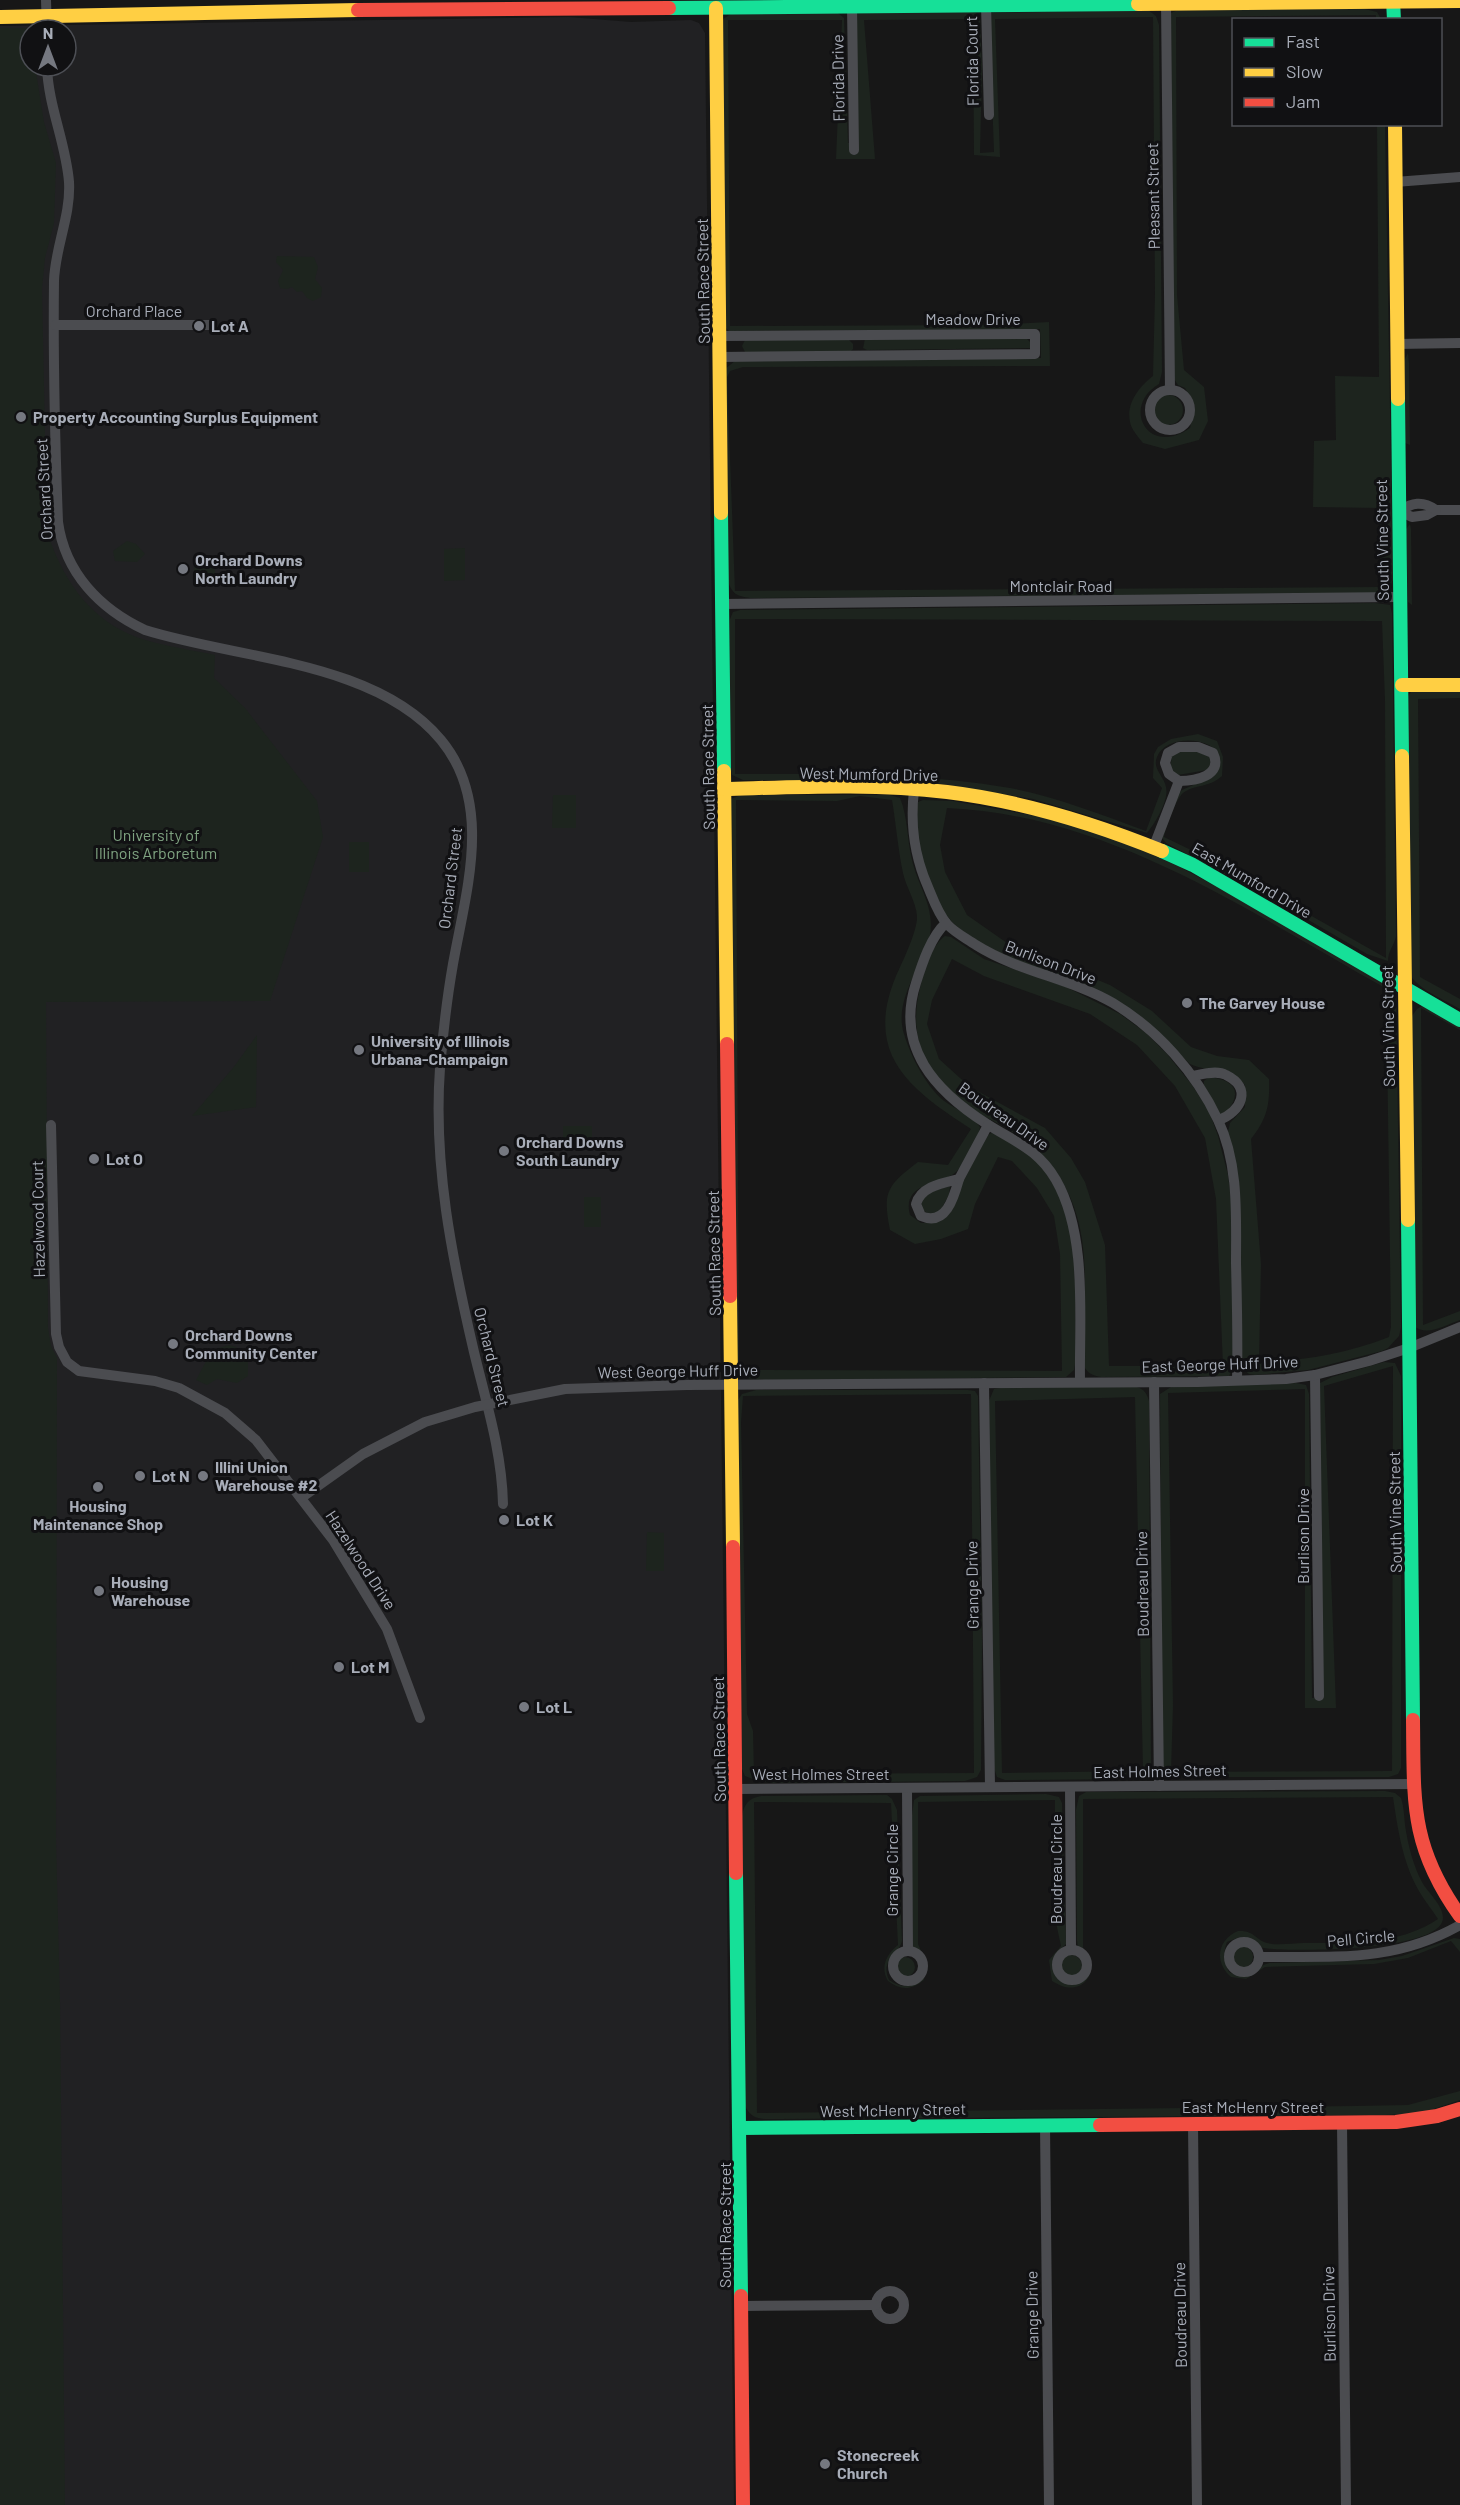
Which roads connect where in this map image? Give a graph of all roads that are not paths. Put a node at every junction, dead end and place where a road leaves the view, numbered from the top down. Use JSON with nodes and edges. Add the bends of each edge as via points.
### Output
{"nodes":[{"id":1,"x":46,"y":0,"type":"edge"},
{"id":2,"x":1393,"y":1,"type":"edge"},
{"id":3,"x":1460,"y":1,"type":"edge"},
{"id":4,"x":1077,"y":2,"type":"edge"},
{"id":5,"x":1166,"y":2,"type":"junction"},
{"id":6,"x":716,"y":4,"type":"edge"},
{"id":7,"x":383,"y":5,"type":"edge"},
{"id":8,"x":986,"y":5,"type":"junction"},
{"id":9,"x":852,"y":6,"type":"junction"},
{"id":10,"x":0,"y":17,"type":"edge"},
{"id":11,"x":47,"y":18,"type":"edge"},
{"id":12,"x":1394,"y":18,"type":"edge"},
{"id":13,"x":18,"y":19,"type":"edge"},
{"id":14,"x":78,"y":21,"type":"edge"},
{"id":15,"x":48,"y":78,"type":"edge"},
{"id":16,"x":989,"y":115,"type":"dead end"},
{"id":17,"x":1395,"y":126,"type":"edge"},
{"id":18,"x":854,"y":150,"type":"dead end"},
{"id":19,"x":1460,"y":177,"type":"edge"},
{"id":20,"x":1395,"y":182,"type":"junction"},
{"id":21,"x":55,"y":325,"type":"junction"},
{"id":22,"x":212,"y":326,"type":"dead end"},
{"id":23,"x":859,"y":335,"type":"junction"},
{"id":24,"x":720,"y":336,"type":"junction"},
{"id":25,"x":1460,"y":343,"type":"edge"},
{"id":26,"x":1396,"y":344,"type":"junction"},
{"id":27,"x":858,"y":356,"type":"junction"},
{"id":28,"x":720,"y":357,"type":"junction"},
{"id":29,"x":1170,"y":390,"type":"dead end"},
{"id":30,"x":1460,"y":510,"type":"edge"},
{"id":31,"x":1399,"y":511,"type":"junction"},
{"id":32,"x":1399,"y":597,"type":"junction"},
{"id":33,"x":723,"y":604,"type":"junction"},
{"id":34,"x":1402,"y":685,"type":"junction"},
{"id":35,"x":1460,"y":685,"type":"edge"},
{"id":36,"x":1179,"y":781,"type":"junction"},
{"id":37,"x":724,"y":789,"type":"junction"},
{"id":38,"x":914,"y":790,"type":"junction"},
{"id":39,"x":1013,"y":803,"type":"joint"},
{"id":40,"x":1154,"y":846,"type":"junction"},
{"id":41,"x":946,"y":922,"type":"junction"},
{"id":42,"x":1403,"y":986,"type":"junction"},
{"id":43,"x":1460,"y":1020,"type":"edge"},
{"id":44,"x":1193,"y":1076,"type":"junction"},
{"id":45,"x":1218,"y":1120,"type":"junction"},
{"id":46,"x":51,"y":1125,"type":"dead end"},
{"id":47,"x":988,"y":1125,"type":"junction"},
{"id":48,"x":958,"y":1179,"type":"dead end"},
{"id":49,"x":55,"y":1314,"type":"joint"},
{"id":50,"x":1460,"y":1327,"type":"edge"},
{"id":51,"x":1409,"y":1348,"type":"junction"},
{"id":52,"x":1315,"y":1375,"type":"junction"},
{"id":53,"x":1237,"y":1380,"type":"junction"},
{"id":54,"x":1080,"y":1381,"type":"junction"},
{"id":55,"x":1154,"y":1382,"type":"junction"},
{"id":56,"x":984,"y":1383,"type":"junction"},
{"id":57,"x":732,"y":1386,"type":"junction"},
{"id":58,"x":488,"y":1404,"type":"junction"},
{"id":59,"x":301,"y":1498,"type":"junction"},
{"id":60,"x":503,"y":1504,"type":"dead end"},
{"id":61,"x":1319,"y":1696,"type":"dead end"},
{"id":62,"x":420,"y":1718,"type":"dead end"},
{"id":63,"x":1414,"y":1784,"type":"junction"},
{"id":64,"x":1159,"y":1786,"type":"junction"},
{"id":65,"x":990,"y":1787,"type":"junction"},
{"id":66,"x":1070,"y":1787,"type":"junction"},
{"id":67,"x":907,"y":1788,"type":"junction"},
{"id":68,"x":736,"y":1789,"type":"junction"},
{"id":69,"x":1460,"y":1916,"type":"edge"},
{"id":70,"x":1460,"y":1925,"type":"edge"},
{"id":71,"x":1071,"y":1950,"type":"dead end"},
{"id":72,"x":908,"y":1951,"type":"dead end"},
{"id":73,"x":1259,"y":1957,"type":"dead end"},
{"id":74,"x":1460,"y":2109,"type":"edge"},
{"id":75,"x":1342,"y":2123,"type":"junction"},
{"id":76,"x":1193,"y":2124,"type":"junction"},
{"id":77,"x":1045,"y":2125,"type":"junction"},
{"id":78,"x":741,"y":2128,"type":"junction"},
{"id":79,"x":876,"y":2305,"type":"dead end"},
{"id":80,"x":742,"y":2306,"type":"junction"},
{"id":81,"x":743,"y":2505,"type":"edge"},
{"id":82,"x":1049,"y":2505,"type":"edge"},
{"id":83,"x":1197,"y":2505,"type":"edge"},
{"id":84,"x":1346,"y":2505,"type":"edge"}],
"edges":[{"from":1,"to":11,"type":"street"},
{"from":2,"to":3,"type":"street"},
{"from":2,"to":5,"type":"street"},
{"from":2,"to":12,"type":"street"},
{"from":4,"to":5,"type":"street"},
{"from":4,"to":8,"type":"street"},
{"from":5,"to":29,"type":"street","name":"Pleasant Street"},
{"from":6,"to":7,"type":"street"},
{"from":6,"to":9,"type":"street"},
{"from":6,"to":24,"type":"street","name":"South Race Street"},
{"from":7,"to":14,"type":"street"},
{"from":8,"to":9,"type":"street"},
{"from":8,"to":16,"type":"street","name":"Florida Court"},
{"from":9,"to":18,"type":"street","name":"Florida Drive"},
{"from":10,"to":13,"type":"street"},
{"from":15,"to":21,"type":"street","name":"Orchard Street","via":[[69,183],[56,263]]},
{"from":17,"to":20,"type":"street","name":"South Vine Street"},
{"from":19,"to":20,"type":"street"},
{"from":20,"to":26,"type":"street","name":"South Vine Street"},
{"from":21,"to":22,"type":"street","name":"Orchard Place"},
{"from":21,"to":58,"type":"street","name":"Orchard Street","via":[[60,540],[72,567],[98,600],[145,630],[299,666],[381,695],[430,728],[450,752],[460,774],[468,794],[473,836],[444,1026],[439,1085],[441,1174],[452,1254]]},
{"from":23,"to":24,"type":"street","name":"Meadow Drive"},
{"from":23,"to":27,"type":"street"},
{"from":23,"to":27,"type":"street","name":"Meadow Drive","via":[[1035,333],[1035,354]]},
{"from":24,"to":28,"type":"street","name":"South Race Street"},
{"from":25,"to":26,"type":"street"},
{"from":26,"to":31,"type":"street","name":"South Vine Street"},
{"from":27,"to":28,"type":"street","name":"Meadow Drive"},
{"from":28,"to":33,"type":"street","name":"South Race Street"},
{"from":30,"to":31,"type":"street","via":[[1436,510],[1427,504],[1412,503]]},
{"from":31,"to":32,"type":"street","name":"South Vine Street"},
{"from":32,"to":33,"type":"street","name":"Montclair Road"},
{"from":32,"to":34,"type":"street","name":"South Vine Street"},
{"from":33,"to":37,"type":"street","name":"South Race Street"},
{"from":34,"to":35,"type":"street"},
{"from":34,"to":42,"type":"street","name":"South Vine Street"},
{"from":36,"to":36,"type":"street","via":[[1169,774],[1165,764],[1168,753],[1179,747],[1198,747],[1213,753],[1215,765],[1208,776]]},
{"from":36,"to":40,"type":"street"},
{"from":37,"to":38,"type":"street","name":"West Mumford Drive"},
{"from":37,"to":57,"type":"street","name":"South Race Street"},
{"from":38,"to":39,"type":"street","name":"West Mumford Drive"},
{"from":38,"to":41,"type":"street","name":"Burlison Drive","via":[[911,812],[916,855]]},
{"from":39,"to":40,"type":"street","name":"East Mumford Drive"},
{"from":40,"to":42,"type":"street","name":"East Mumford Drive","via":[[1203,870]]},
{"from":41,"to":44,"type":"street","name":"Burlison Drive","via":[[1000,959],[1114,1004],[1156,1036]]},
{"from":41,"to":47,"type":"street","name":"Boudreau Drive","via":[[936,934],[909,1002],[910,1032],[922,1064],[937,1084]]},
{"from":42,"to":43,"type":"street","name":"East Mumford Drive"},
{"from":42,"to":51,"type":"street","name":"South Vine Street"},
{"from":44,"to":45,"type":"street","name":"Burlison Drive"},
{"from":44,"to":45,"type":"street","via":[[1225,1074],[1236,1082],[1242,1094],[1239,1106],[1231,1116]]},
{"from":45,"to":53,"type":"street","name":"Burlison Drive","via":[[1235,1186]]},
{"from":46,"to":49,"type":"street","name":"Hazelwood Court"},
{"from":47,"to":48,"type":"street"},
{"from":47,"to":54,"type":"street","name":"Boudreau Drive","via":[[1033,1151],[1066,1200],[1077,1242]]},
{"from":49,"to":59,"type":"street","name":"Hazelwood Drive","via":[[59,1347],[67,1362],[79,1371],[155,1381],[198,1397],[225,1413],[256,1440]]},
{"from":50,"to":51,"type":"street","name":"East George Huff Drive"},
{"from":51,"to":52,"type":"street","name":"East George Huff Drive"},
{"from":51,"to":63,"type":"street","name":"South Vine Street"},
{"from":52,"to":53,"type":"street","name":"East George Huff Drive"},
{"from":52,"to":61,"type":"street","name":"Burlison Drive"},
{"from":53,"to":55,"type":"street","name":"East George Huff Drive"},
{"from":54,"to":55,"type":"street","name":"East George Huff Drive"},
{"from":54,"to":56,"type":"street","name":"West George Huff Drive"},
{"from":55,"to":64,"type":"street","name":"Boudreau Drive"},
{"from":56,"to":57,"type":"street","name":"West George Huff Drive"},
{"from":56,"to":65,"type":"street","name":"Grange Drive"},
{"from":57,"to":58,"type":"street","name":"West George Huff Drive","via":[[565,1389]]},
{"from":57,"to":68,"type":"street","name":"South Race Street"},
{"from":58,"to":59,"type":"street","name":"West George Huff Drive","via":[[425,1422],[392,1438]]},
{"from":58,"to":60,"type":"street","name":"Orchard Street"},
{"from":59,"to":62,"type":"street","name":"Hazelwood Drive","via":[[333,1540],[387,1629]]},
{"from":63,"to":64,"type":"street","name":"East Holmes Street"},
{"from":63,"to":69,"type":"street","name":"South Vine Street","via":[[1416,1817],[1426,1861]]},
{"from":64,"to":66,"type":"street","name":"East Holmes Street"},
{"from":65,"to":66,"type":"street","name":"East Holmes Street"},
{"from":65,"to":67,"type":"street","name":"East Holmes Street"},
{"from":66,"to":71,"type":"street","name":"Boudreau Circle"},
{"from":67,"to":68,"type":"street","name":"West Holmes Street"},
{"from":67,"to":72,"type":"street","name":"Grange Circle"},
{"from":68,"to":78,"type":"street","name":"South Race Street"},
{"from":70,"to":73,"type":"street","name":"Pell Circle","via":[[1430,1940],[1386,1953]]},
{"from":74,"to":75,"type":"street","name":"East McHenry Street","via":[[1416,2120]]},
{"from":75,"to":76,"type":"street","name":"East McHenry Street"},
{"from":75,"to":84,"type":"street","name":"Burlison Drive"},
{"from":76,"to":77,"type":"street","name":"East McHenry Street"},
{"from":76,"to":83,"type":"street","name":"Boudreau Drive"},
{"from":77,"to":78,"type":"street","name":"West McHenry Street"},
{"from":77,"to":82,"type":"street","name":"Grange Drive"},
{"from":78,"to":80,"type":"street","name":"South Race Street"},
{"from":79,"to":80,"type":"street"},
{"from":80,"to":81,"type":"street","name":"South Race Street"}]}
